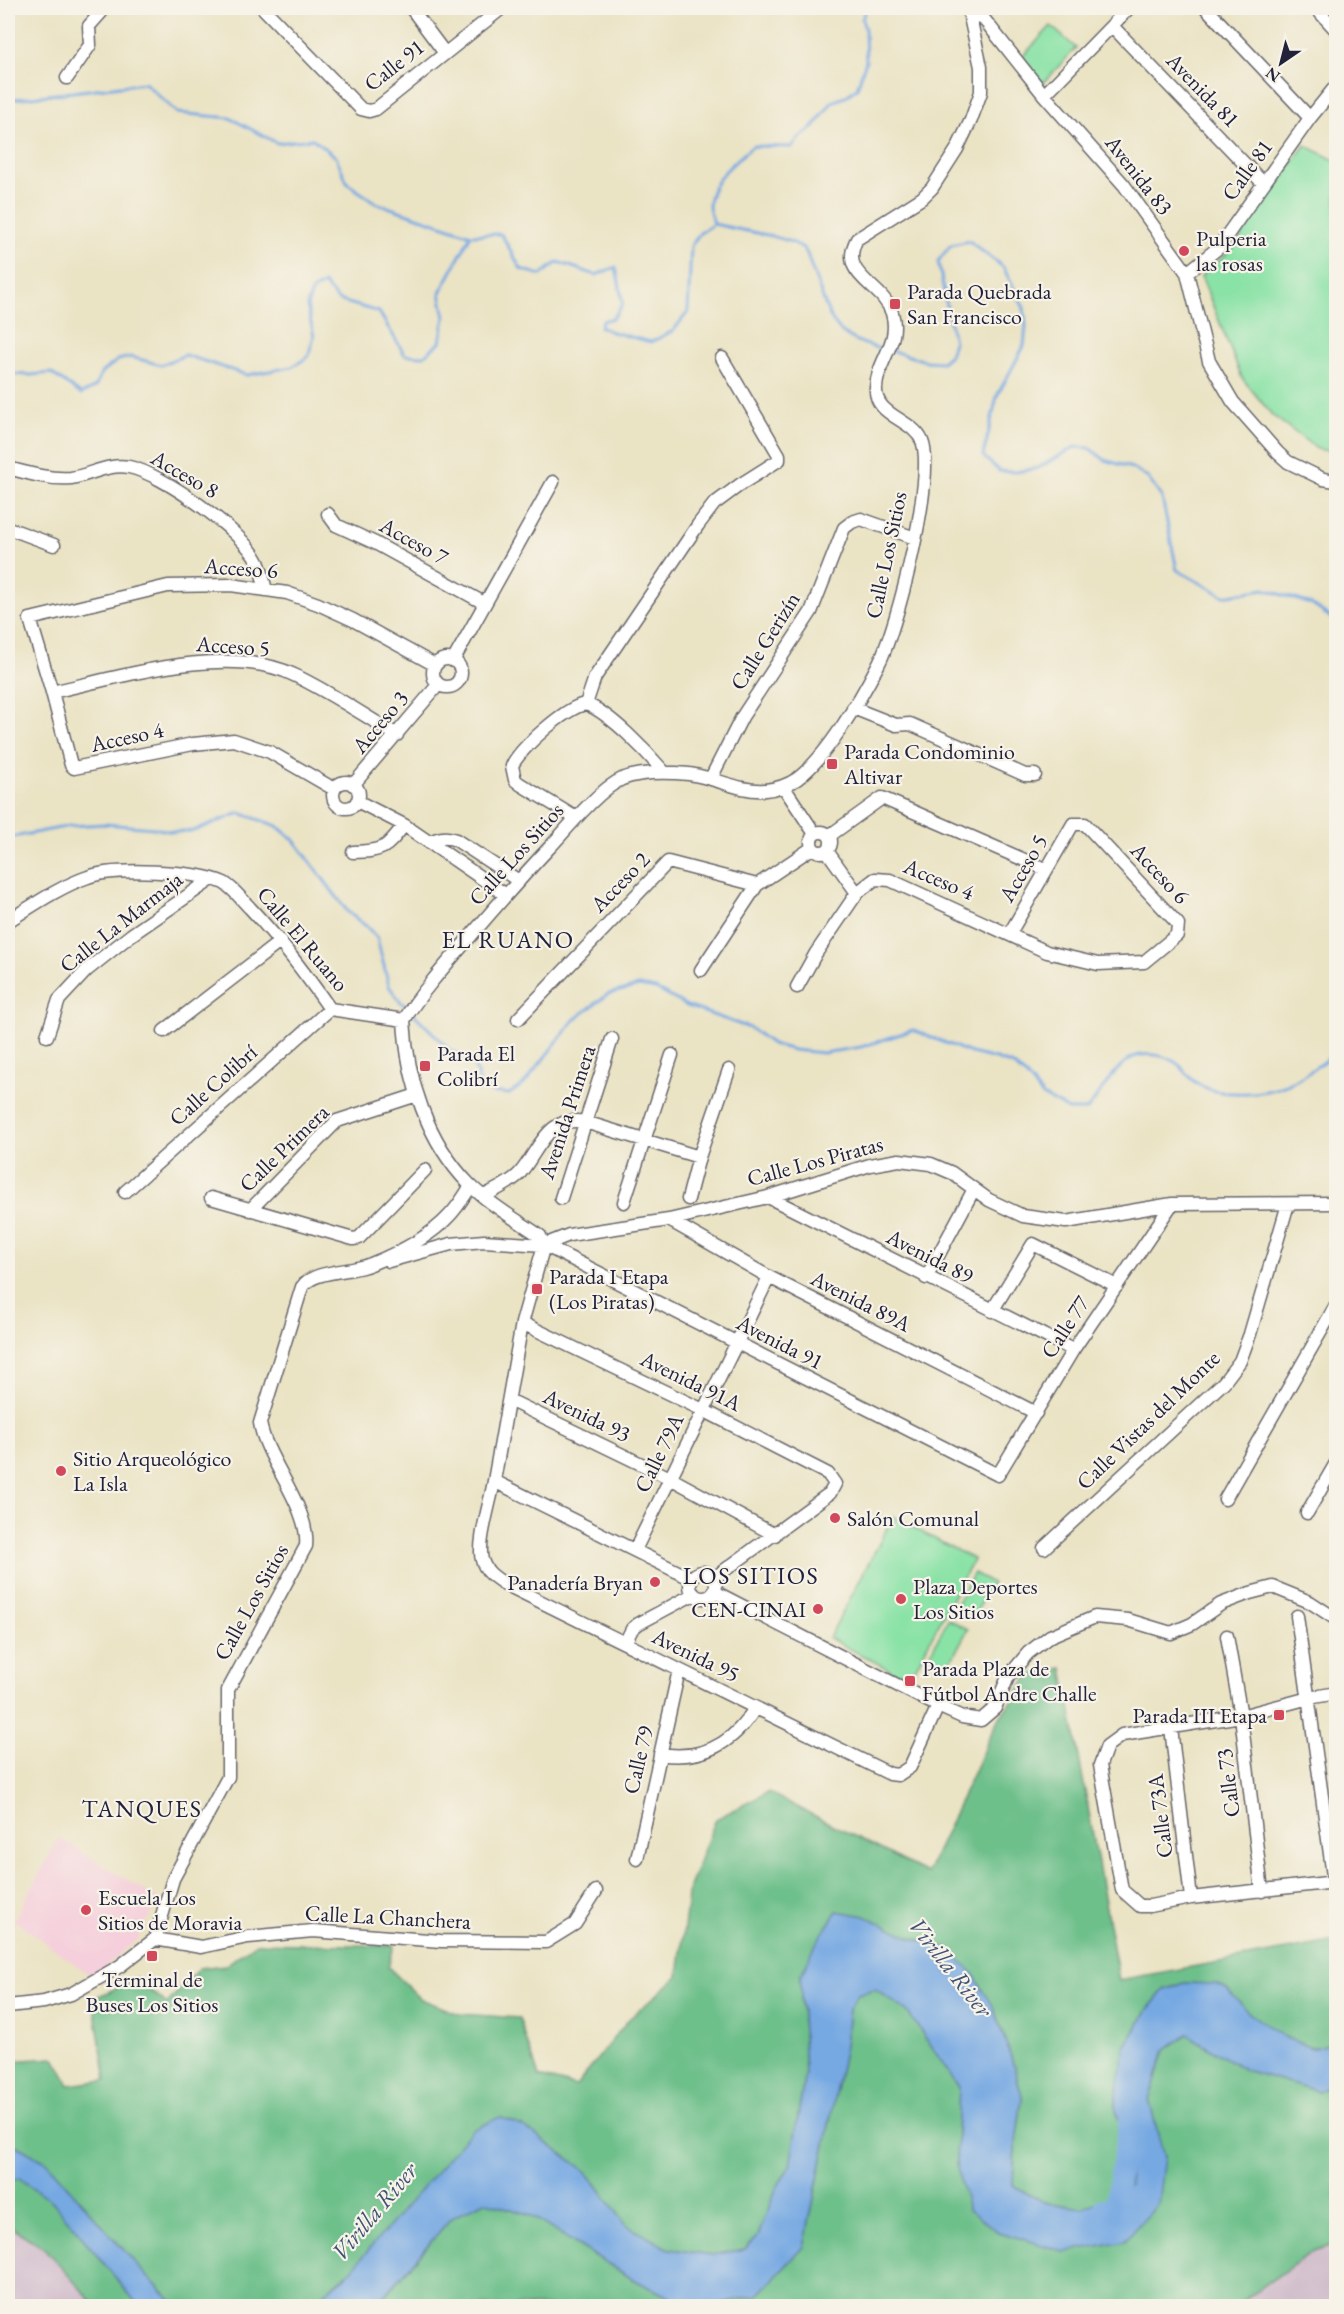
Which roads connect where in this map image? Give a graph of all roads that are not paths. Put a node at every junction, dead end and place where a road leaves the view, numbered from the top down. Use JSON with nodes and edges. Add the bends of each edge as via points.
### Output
{"nodes":[{"id":1,"x":105,"y":8,"type":"edge"},
{"id":2,"x":263,"y":8,"type":"edge"},
{"id":3,"x":411,"y":8,"type":"edge"},
{"id":4,"x":502,"y":8,"type":"edge"},
{"id":5,"x":1128,"y":8,"type":"edge"},
{"id":6,"x":1206,"y":8,"type":"edge"},
{"id":7,"x":1316,"y":8,"type":"edge"},
{"id":8,"x":969,"y":9,"type":"edge"},
{"id":9,"x":1112,"y":26,"type":"junction"},
{"id":10,"x":1336,"y":30,"type":"edge"},
{"id":11,"x":444,"y":52,"type":"junction"},
{"id":12,"x":67,"y":78,"type":"dead end"},
{"id":13,"x":1336,"y":86,"type":"edge"},
{"id":14,"x":1044,"y":95,"type":"junction"},
{"id":15,"x":1310,"y":118,"type":"junction"},
{"id":16,"x":1263,"y":183,"type":"junction"},
{"id":17,"x":1187,"y":273,"type":"junction"},
{"id":18,"x":722,"y":358,"type":"dead end"},
{"id":19,"x":8,"y":468,"type":"edge"},
{"id":20,"x":1336,"y":481,"type":"edge"},
{"id":21,"x":553,"y":482,"type":"dead end"},
{"id":22,"x":328,"y":514,"type":"dead end"},
{"id":23,"x":8,"y":528,"type":"edge"},
{"id":24,"x":915,"y":538,"type":"junction"},
{"id":25,"x":54,"y":545,"type":"dead end"},
{"id":26,"x":266,"y":590,"type":"junction"},
{"id":27,"x":484,"y":603,"type":"junction"},
{"id":28,"x":30,"y":619,"type":"joint"},
{"id":29,"x":453,"y":661,"type":"junction"},
{"id":30,"x":435,"y":665,"type":"junction"},
{"id":31,"x":438,"y":685,"type":"junction"},
{"id":32,"x":52,"y":692,"type":"junction"},
{"id":33,"x":586,"y":704,"type":"junction"},
{"id":34,"x":853,"y":708,"type":"junction"},
{"id":35,"x":397,"y":735,"type":"junction"},
{"id":36,"x":664,"y":772,"type":"junction"},
{"id":37,"x":1035,"y":775,"type":"dead end"},
{"id":38,"x":711,"y":778,"type":"junction"},
{"id":39,"x":353,"y":785,"type":"junction"},
{"id":40,"x":783,"y":786,"type":"junction"},
{"id":41,"x":334,"y":789,"type":"junction"},
{"id":42,"x":357,"y":801,"type":"junction"},
{"id":43,"x":576,"y":818,"type":"junction"},
{"id":44,"x":1072,"y":824,"type":"joint"},
{"id":45,"x":404,"y":825,"type":"junction"},
{"id":46,"x":815,"y":834,"type":"junction"},
{"id":47,"x":829,"y":836,"type":"junction"},
{"id":48,"x":429,"y":842,"type":"junction"},
{"id":49,"x":812,"y":848,"type":"junction"},
{"id":50,"x":827,"y":851,"type":"junction"},
{"id":51,"x":353,"y":852,"type":"dead end"},
{"id":52,"x":1045,"y":869,"type":"junction"},
{"id":53,"x":212,"y":879,"type":"junction"},
{"id":54,"x":519,"y":881,"type":"junction"},
{"id":55,"x":757,"y":885,"type":"junction"},
{"id":56,"x":857,"y":893,"type":"junction"},
{"id":57,"x":506,"y":895,"type":"junction"},
{"id":58,"x":8,"y":921,"type":"edge"},
{"id":59,"x":1010,"y":933,"type":"junction"},
{"id":60,"x":281,"y":941,"type":"junction"},
{"id":61,"x":701,"y":970,"type":"dead end"},
{"id":62,"x":797,"y":987,"type":"dead end"},
{"id":63,"x":330,"y":1009,"type":"junction"},
{"id":64,"x":518,"y":1019,"type":"dead end"},
{"id":65,"x":404,"y":1020,"type":"junction"},
{"id":66,"x":164,"y":1032,"type":"dead end"},
{"id":67,"x":47,"y":1036,"type":"dead end"},
{"id":68,"x":612,"y":1039,"type":"dead end"},
{"id":69,"x":672,"y":1055,"type":"dead end"},
{"id":70,"x":729,"y":1070,"type":"dead end"},
{"id":71,"x":417,"y":1095,"type":"junction"},
{"id":72,"x":585,"y":1122,"type":"junction"},
{"id":73,"x":644,"y":1138,"type":"junction"},
{"id":74,"x":699,"y":1156,"type":"junction"},
{"id":75,"x":425,"y":1170,"type":"dead end"},
{"id":76,"x":471,"y":1186,"type":"junction"},
{"id":77,"x":974,"y":1189,"type":"junction"},
{"id":78,"x":125,"y":1192,"type":"dead end"},
{"id":79,"x":484,"y":1196,"type":"junction"},
{"id":80,"x":768,"y":1197,"type":"junction"},
{"id":81,"x":211,"y":1198,"type":"dead end"},
{"id":82,"x":561,"y":1198,"type":"dead end"},
{"id":83,"x":688,"y":1199,"type":"dead end"},
{"id":84,"x":624,"y":1202,"type":"dead end"},
{"id":85,"x":1336,"y":1203,"type":"edge"},
{"id":86,"x":1172,"y":1204,"type":"junction"},
{"id":87,"x":1288,"y":1204,"type":"junction"},
{"id":88,"x":250,"y":1210,"type":"junction"},
{"id":89,"x":669,"y":1220,"type":"junction"},
{"id":90,"x":544,"y":1245,"type":"junction"},
{"id":91,"x":369,"y":1265,"type":"junction"},
{"id":92,"x":769,"y":1277,"type":"junction"},
{"id":93,"x":926,"y":1278,"type":"junction"},
{"id":94,"x":1117,"y":1286,"type":"junction"},
{"id":95,"x":1336,"y":1305,"type":"edge"},
{"id":96,"x":992,"y":1311,"type":"junction"},
{"id":97,"x":522,"y":1323,"type":"junction"},
{"id":98,"x":736,"y":1344,"type":"junction"},
{"id":99,"x":1074,"y":1350,"type":"junction"},
{"id":100,"x":509,"y":1400,"type":"junction"},
{"id":101,"x":704,"y":1410,"type":"junction"},
{"id":102,"x":1036,"y":1413,"type":"junction"},
{"id":103,"x":1336,"y":1462,"type":"edge"},
{"id":104,"x":998,"y":1475,"type":"joint"},
{"id":105,"x":670,"y":1478,"type":"junction"},
{"id":106,"x":494,"y":1481,"type":"junction"},
{"id":107,"x":1225,"y":1499,"type":"dead end"},
{"id":108,"x":1307,"y":1513,"type":"dead end"},
{"id":109,"x":775,"y":1535,"type":"junction"},
{"id":110,"x":1044,"y":1548,"type":"dead end"},
{"id":111,"x":634,"y":1550,"type":"junction"},
{"id":112,"x":714,"y":1578,"type":"junction"},
{"id":113,"x":692,"y":1579,"type":"junction"},
{"id":114,"x":715,"y":1592,"type":"junction"},
{"id":115,"x":694,"y":1594,"type":"junction"},
{"id":116,"x":1297,"y":1616,"type":"dead end"},
{"id":117,"x":1336,"y":1619,"type":"edge"},
{"id":118,"x":1227,"y":1636,"type":"dead end"},
{"id":119,"x":625,"y":1644,"type":"junction"},
{"id":120,"x":679,"y":1671,"type":"junction"},
{"id":121,"x":1336,"y":1693,"type":"edge"},
{"id":122,"x":1309,"y":1698,"type":"junction"},
{"id":123,"x":938,"y":1706,"type":"junction"},
{"id":124,"x":755,"y":1708,"type":"junction"},
{"id":125,"x":1241,"y":1716,"type":"junction"},
{"id":126,"x":1171,"y":1728,"type":"junction"},
{"id":127,"x":660,"y":1754,"type":"junction"},
{"id":128,"x":1331,"y":1817,"type":"edge"},
{"id":129,"x":637,"y":1859,"type":"dead end"},
{"id":130,"x":1335,"y":1882,"type":"edge"},
{"id":131,"x":596,"y":1891,"type":"dead end"},
{"id":132,"x":1262,"y":1891,"type":"junction"},
{"id":133,"x":1191,"y":1898,"type":"junction"},
{"id":134,"x":155,"y":1939,"type":"junction"},
{"id":135,"x":8,"y":2006,"type":"edge"}],
"edges":[{"from":1,"to":12,"type":"street","via":[[89,26],[90,45]]},
{"from":2,"to":11,"type":"street","name":"Calle 91","via":[[361,108],[369,111]]},
{"from":3,"to":11,"type":"street"},
{"from":4,"to":11,"type":"street","name":"Calle 91"},
{"from":5,"to":9,"type":"street"},
{"from":6,"to":15,"type":"street"},
{"from":7,"to":10,"type":"street"},
{"from":8,"to":14,"type":"street","name":"Avenida 83","via":[[983,18]]},
{"from":8,"to":24,"type":"street","name":"Calle Los Sitios","via":[[981,66],[981,92],[971,120],[932,188],[857,239],[851,249],[852,264],[892,312],[895,336],[880,371],[878,400],[886,411],[916,432],[922,442],[925,460]]},
{"from":9,"to":14,"type":"street"},
{"from":9,"to":16,"type":"street","name":"Avenida 81"},
{"from":13,"to":15,"type":"street","name":"Calle 81"},
{"from":14,"to":17,"type":"street","name":"Avenida 83","via":[[1124,185]]},
{"from":15,"to":16,"type":"street","name":"Calle 81"},
{"from":16,"to":17,"type":"street","name":"Calle 81","via":[[1218,248]]},
{"from":17,"to":20,"type":"street","name":"Avenida 83","via":[[1209,361],[1233,402],[1288,462]]},
{"from":18,"to":33,"type":"street","via":[[779,460],[714,504],[595,677]]},
{"from":19,"to":26,"type":"street","name":"Acceso 8","via":[[62,478],[115,466],[147,474],[189,496],[219,518],[257,559]]},
{"from":21,"to":27,"type":"street"},
{"from":22,"to":27,"type":"street","name":"Acceso 7","via":[[336,525]]},
{"from":23,"to":25,"type":"street"},
{"from":24,"to":34,"type":"street","name":"Calle Los Sitios","via":[[893,631]]},
{"from":24,"to":38,"type":"street","name":"Calle Gerizín","via":[[861,519],[844,528],[811,612],[742,717]]},
{"from":26,"to":28,"type":"street","name":"Acceso 6","via":[[231,585],[168,586]]},
{"from":26,"to":30,"type":"street","name":"Acceso 6","via":[[318,604]]},
{"from":27,"to":29,"type":"street"},
{"from":28,"to":32,"type":"street","name":"Acceso 4"},
{"from":29,"to":30,"type":"street","via":[[446,659]]},
{"from":29,"to":31,"type":"street","via":[[460,668],[459,681],[447,688]]},
{"from":30,"to":31,"type":"street","via":[[432,673]]},
{"from":31,"to":35,"type":"street","name":"Acceso 3"},
{"from":32,"to":35,"type":"street","name":"Acceso 5","via":[[176,665],[207,661],[256,664],[293,674]]},
{"from":32,"to":41,"type":"street","name":"Acceso 4","via":[[70,765],[74,768],[234,740],[270,752]]},
{"from":33,"to":36,"type":"street","via":[[602,713]]},
{"from":33,"to":43,"type":"street","via":[[573,708],[546,730],[519,753],[512,766],[515,780]]},
{"from":34,"to":37,"type":"street","via":[[896,725],[910,724],[1025,775]]},
{"from":34,"to":40,"type":"street","name":"Calle Los Sitios","via":[[806,771]]},
{"from":35,"to":39,"type":"street","name":"Acceso 3"},
{"from":36,"to":38,"type":"street","name":"Calle Los Sitios"},
{"from":36,"to":43,"type":"street","name":"Calle Los Sitios","via":[[614,783]]},
{"from":38,"to":40,"type":"street","name":"Calle Los Sitios","via":[[751,789]]},
{"from":39,"to":41,"type":"street","via":[[345,782]]},
{"from":39,"to":42,"type":"street","via":[[358,792]]},
{"from":40,"to":46,"type":"street"},
{"from":41,"to":42,"type":"street","via":[[333,798],[338,806],[346,808]]},
{"from":42,"to":45,"type":"street"},
{"from":43,"to":54,"type":"street","name":"Calle Los Sitios"},
{"from":44,"to":52,"type":"street","name":"Acceso 5"},
{"from":44,"to":59,"type":"street","name":"Acceso 6","via":[[1085,824],[1178,924],[1177,935],[1144,962],[1098,964],[1047,952]]},
{"from":45,"to":48,"type":"street"},
{"from":45,"to":51,"type":"street","via":[[388,846]]},
{"from":46,"to":47,"type":"street"},
{"from":46,"to":49,"type":"street","via":[[810,842]]},
{"from":47,"to":50,"type":"street"},
{"from":47,"to":52,"type":"street","via":[[882,798]]},
{"from":48,"to":54,"type":"street","via":[[449,837],[456,840]]},
{"from":48,"to":57,"type":"street"},
{"from":49,"to":50,"type":"street"},
{"from":49,"to":55,"type":"street"},
{"from":50,"to":56,"type":"street"},
{"from":52,"to":59,"type":"street","name":"Acceso 5"},
{"from":53,"to":58,"type":"street","name":"Calle El Ruano","via":[[121,872],[89,876]]},
{"from":53,"to":60,"type":"street","name":"Calle El Ruano","via":[[232,889]]},
{"from":53,"to":67,"type":"street","name":"Calle La Marmaja","via":[[87,970],[59,1000]]},
{"from":54,"to":57,"type":"street","name":"Calle Los Sitios"},
{"from":55,"to":61,"type":"street"},
{"from":55,"to":64,"type":"street","name":"Acceso 2","via":[[668,862]]},
{"from":56,"to":59,"type":"street","name":"Acceso 4","via":[[875,879],[890,880]]},
{"from":56,"to":62,"type":"street","name":"Acceso 4"},
{"from":57,"to":65,"type":"street","name":"Calle Los Sitios","via":[[434,978]]},
{"from":60,"to":63,"type":"street","name":"Calle El Ruano"},
{"from":60,"to":66,"type":"street"},
{"from":63,"to":65,"type":"street","name":"Calle El Ruano"},
{"from":63,"to":78,"type":"street","name":"Calle Colibrí"},
{"from":65,"to":71,"type":"street","via":[[408,1062]]},
{"from":68,"to":72,"type":"street","name":"Avenida Primera"},
{"from":69,"to":73,"type":"street"},
{"from":70,"to":74,"type":"street"},
{"from":71,"to":76,"type":"street","via":[[452,1165]]},
{"from":71,"to":88,"type":"street","name":"Calle Primera","via":[[337,1121]]},
{"from":72,"to":73,"type":"street"},
{"from":72,"to":79,"type":"street","via":[[575,1120],[558,1126],[513,1180]]},
{"from":72,"to":82,"type":"street","name":"Avenida Primera"},
{"from":73,"to":74,"type":"street"},
{"from":73,"to":84,"type":"street"},
{"from":74,"to":83,"type":"street"},
{"from":75,"to":88,"type":"street","via":[[359,1238]]},
{"from":76,"to":79,"type":"street"},
{"from":76,"to":91,"type":"street","name":"Calle Los Sitios","via":[[437,1227]]},
{"from":77,"to":80,"type":"street","name":"Calle Los Piratas","via":[[931,1164],[900,1160],[870,1165]]},
{"from":77,"to":86,"type":"street","name":"Calle Los Piratas","via":[[1023,1216],[1066,1222]]},
{"from":77,"to":93,"type":"street"},
{"from":79,"to":90,"type":"street","via":[[540,1236]]},
{"from":80,"to":89,"type":"street","name":"Calle Los Piratas"},
{"from":80,"to":93,"type":"street","name":"Avenida 89"},
{"from":81,"to":88,"type":"street"},
{"from":85,"to":87,"type":"street","name":"Calle Los Piratas"},
{"from":86,"to":87,"type":"street","name":"Calle Los Piratas"},
{"from":86,"to":94,"type":"street","name":"Calle 77"},
{"from":87,"to":110,"type":"street","name":"Calle Vistas del Monte","via":[[1240,1361],[1224,1382]]},
{"from":89,"to":90,"type":"street","name":"Calle Los Piratas","via":[[570,1236]]},
{"from":89,"to":92,"type":"street","name":"Avenida 89A"},
{"from":90,"to":91,"type":"street","via":[[484,1241],[451,1244]]},
{"from":90,"to":97,"type":"street","name":"Avenida 95"},
{"from":90,"to":98,"type":"street","name":"Avenida 91"},
{"from":91,"to":134,"type":"street","name":"Calle Los Sitios","via":[[318,1276],[304,1284],[264,1406],[260,1426],[296,1505],[307,1537],[306,1546],[228,1690],[228,1777],[173,1879]]},
{"from":92,"to":98,"type":"street","name":"Calle 79A"},
{"from":92,"to":102,"type":"street","name":"Avenida 89A"},
{"from":93,"to":96,"type":"street","name":"Avenida 89"},
{"from":94,"to":96,"type":"street","via":[[1033,1244]]},
{"from":94,"to":99,"type":"street","name":"Calle 77"},
{"from":95,"to":107,"type":"street"},
{"from":96,"to":99,"type":"street","name":"Avenida 89"},
{"from":97,"to":100,"type":"street","name":"Avenida 95"},
{"from":97,"to":101,"type":"street","name":"Avenida 91A"},
{"from":98,"to":101,"type":"street","name":"Calle 79A"},
{"from":98,"to":104,"type":"street","name":"Avenida 91"},
{"from":99,"to":102,"type":"street","name":"Calle 77"},
{"from":100,"to":105,"type":"street","name":"Avenida 93"},
{"from":100,"to":106,"type":"street","name":"Avenida 95"},
{"from":101,"to":105,"type":"street","name":"Calle 79A"},
{"from":101,"to":109,"type":"street","name":"Avenida 91A","via":[[828,1474],[835,1484],[830,1493]]},
{"from":102,"to":104,"type":"street","name":"Calle 77"},
{"from":103,"to":108,"type":"street"},
{"from":105,"to":109,"type":"street","name":"Avenida 93"},
{"from":105,"to":111,"type":"street","name":"Calle 79A"},
{"from":106,"to":111,"type":"street"},
{"from":106,"to":119,"type":"street","name":"Avenida 95","via":[[481,1546],[485,1567],[503,1583]]},
{"from":109,"to":112,"type":"street"},
{"from":111,"to":113,"type":"street"},
{"from":112,"to":113,"type":"street","via":[[700,1572]]},
{"from":112,"to":114,"type":"street"},
{"from":113,"to":115,"type":"street","via":[[690,1587]]},
{"from":114,"to":115,"type":"street","via":[[708,1598]]},
{"from":114,"to":123,"type":"street"},
{"from":115,"to":119,"type":"street","via":[[638,1623]]},
{"from":116,"to":122,"type":"street"},
{"from":117,"to":123,"type":"street","via":[[1310,1602],[1273,1587],[1221,1604],[1171,1634],[1128,1620],[1095,1617],[1050,1636],[1028,1653],[1008,1677],[996,1708],[981,1720]]},
{"from":118,"to":125,"type":"street","name":"Calle 73"},
{"from":119,"to":120,"type":"street","name":"Avenida 95"},
{"from":120,"to":124,"type":"street","name":"Avenida 95"},
{"from":120,"to":127,"type":"street","name":"Calle 79"},
{"from":121,"to":122,"type":"street"},
{"from":122,"to":125,"type":"street"},
{"from":122,"to":128,"type":"street"},
{"from":123,"to":124,"type":"street","name":"Avenida 95","via":[[910,1767],[898,1775],[882,1771]]},
{"from":124,"to":127,"type":"street","via":[[738,1732],[717,1746],[687,1756]]},
{"from":125,"to":126,"type":"street"},
{"from":125,"to":132,"type":"street","name":"Calle 73"},
{"from":126,"to":133,"type":"street","name":"Calle 73A"},
{"from":126,"to":133,"type":"street","via":[[1122,1735],[1107,1746],[1100,1765],[1122,1890],[1140,1906]]},
{"from":127,"to":129,"type":"street","name":"Calle 79"},
{"from":128,"to":130,"type":"street"},
{"from":130,"to":132,"type":"street"},
{"from":131,"to":134,"type":"street","name":"Calle La Chanchera","via":[[575,1924],[546,1942],[441,1941],[313,1931],[248,1937],[201,1947]]},
{"from":132,"to":133,"type":"street"},
{"from":134,"to":135,"type":"street","via":[[120,1966],[71,1994]]}]}
